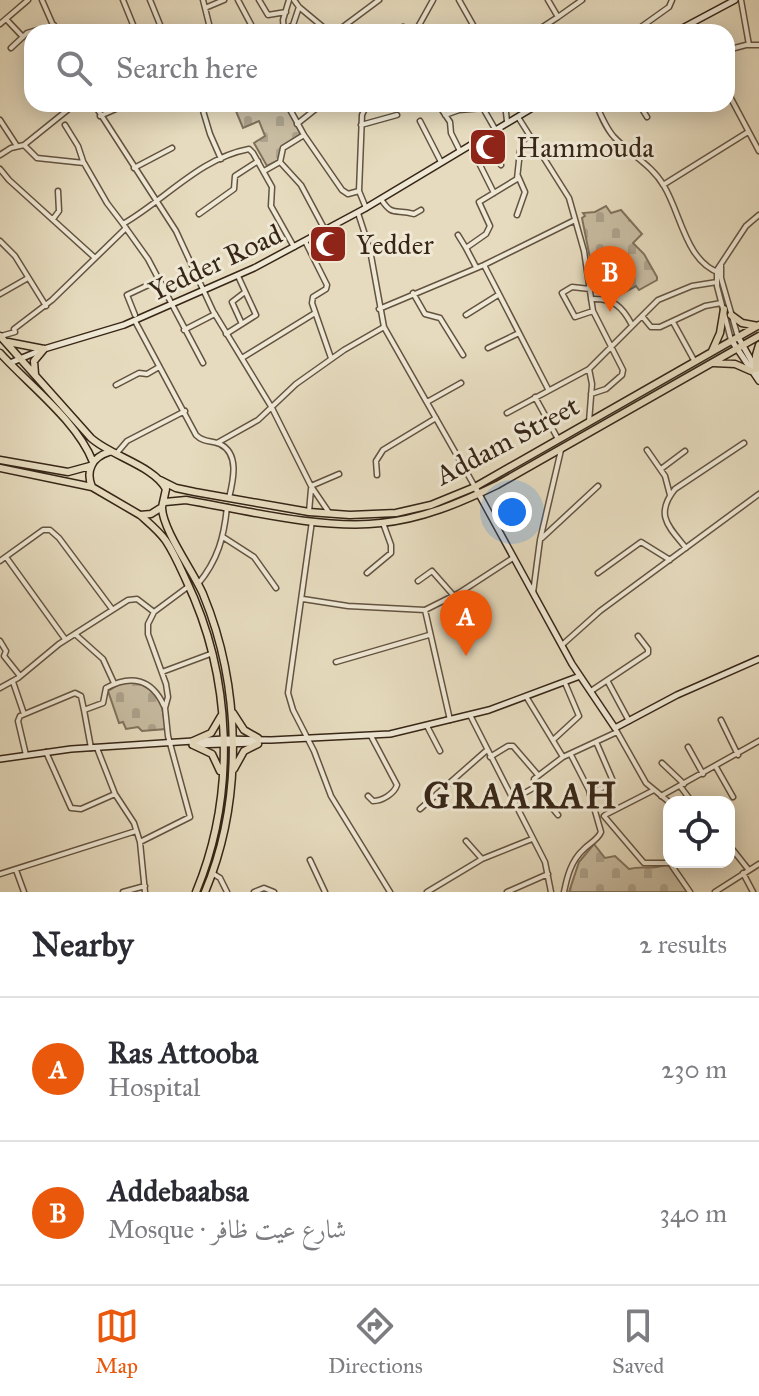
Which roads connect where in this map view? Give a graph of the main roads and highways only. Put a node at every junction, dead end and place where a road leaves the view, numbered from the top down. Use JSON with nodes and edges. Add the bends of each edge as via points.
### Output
{"nodes":[{"id":1,"x":723,"y":306,"type":"road end"},
{"id":2,"x":731,"y":315,"type":"road end"},
{"id":3,"x":758,"y":325,"type":"edge"},
{"id":4,"x":759,"y":336,"type":"edge"},
{"id":5,"x":1,"y":337,"type":"edge"},
{"id":6,"x":759,"y":345,"type":"edge"},
{"id":7,"x":711,"y":352,"type":"junction"},
{"id":8,"x":1,"y":355,"type":"edge"},
{"id":9,"x":711,"y":364,"type":"junction"},
{"id":10,"x":755,"y":371,"type":"edge"},
{"id":11,"x":35,"y":374,"type":"junction"},
{"id":12,"x":112,"y":453,"type":"junction"},
{"id":13,"x":0,"y":460,"type":"edge"},
{"id":14,"x":92,"y":464,"type":"junction"},
{"id":15,"x":0,"y":468,"type":"edge"},
{"id":16,"x":160,"y":480,"type":"junction"},
{"id":17,"x":92,"y":487,"type":"junction"},
{"id":18,"x":477,"y":490,"type":"junction"},
{"id":19,"x":164,"y":504,"type":"junction"},
{"id":20,"x":140,"y":515,"type":"junction"},
{"id":21,"x":224,"y":684,"type":"junction"},
{"id":22,"x":231,"y":708,"type":"junction"},
{"id":23,"x":223,"y":709,"type":"junction"},
{"id":24,"x":222,"y":779,"type":"junction"},
{"id":25,"x":231,"y":780,"type":"junction"},
{"id":26,"x":196,"y":892,"type":"edge"},
{"id":27,"x":205,"y":892,"type":"edge"}],
"edges":[{"from":1,"to":7,"type":"main road"},
{"from":2,"to":3,"type":"main road"},
{"from":3,"to":7,"type":"main road","name":"Addam Street"},
{"from":4,"to":9,"type":"main road","name":"Addam Street"},
{"from":5,"to":11,"type":"main road","name":"Addam Street"},
{"from":5,"to":11,"type":"main road","via":[[44,349],[34,361]]},
{"from":6,"to":10,"type":"main road"},
{"from":7,"to":18,"type":"main road","name":"Addam Street"},
{"from":8,"to":14,"type":"main road","via":[[78,435]]},
{"from":9,"to":10,"type":"main road"},
{"from":9,"to":18,"type":"main road","name":"Addam Street"},
{"from":11,"to":12,"type":"main road","name":"Addam Street","via":[[91,438]]},
{"from":12,"to":14,"type":"main road"},
{"from":12,"to":16,"type":"main road","name":"Addam Street"},
{"from":13,"to":14,"type":"main road","via":[[68,472]]},
{"from":14,"to":17,"type":"main road"},
{"from":15,"to":17,"type":"main road"},
{"from":16,"to":18,"type":"main road","name":"Addam Street","via":[[185,490],[330,514],[415,509]]},
{"from":16,"to":19,"type":"main road","via":[[166,489]]},
{"from":17,"to":20,"type":"main road"},
{"from":18,"to":19,"type":"main road","name":"Addam Street","via":[[430,513],[349,525],[179,499]]},
{"from":19,"to":20,"type":"main road"},
{"from":19,"to":21,"type":"main road","via":[[164,522],[210,612]]},
{"from":20,"to":21,"type":"main road","via":[[167,543],[201,610]]},
{"from":21,"to":22,"type":"main road"},
{"from":21,"to":23,"type":"main road"},
{"from":22,"to":25,"type":"main road"},
{"from":22,"to":25,"type":"main road","via":[[258,741],[240,756]]},
{"from":23,"to":24,"type":"main road"},
{"from":23,"to":24,"type":"main road","via":[[213,731],[191,743],[212,754]]},
{"from":24,"to":26,"type":"main road","via":[[215,829]]},
{"from":25,"to":27,"type":"main road","via":[[224,830]]}]}
